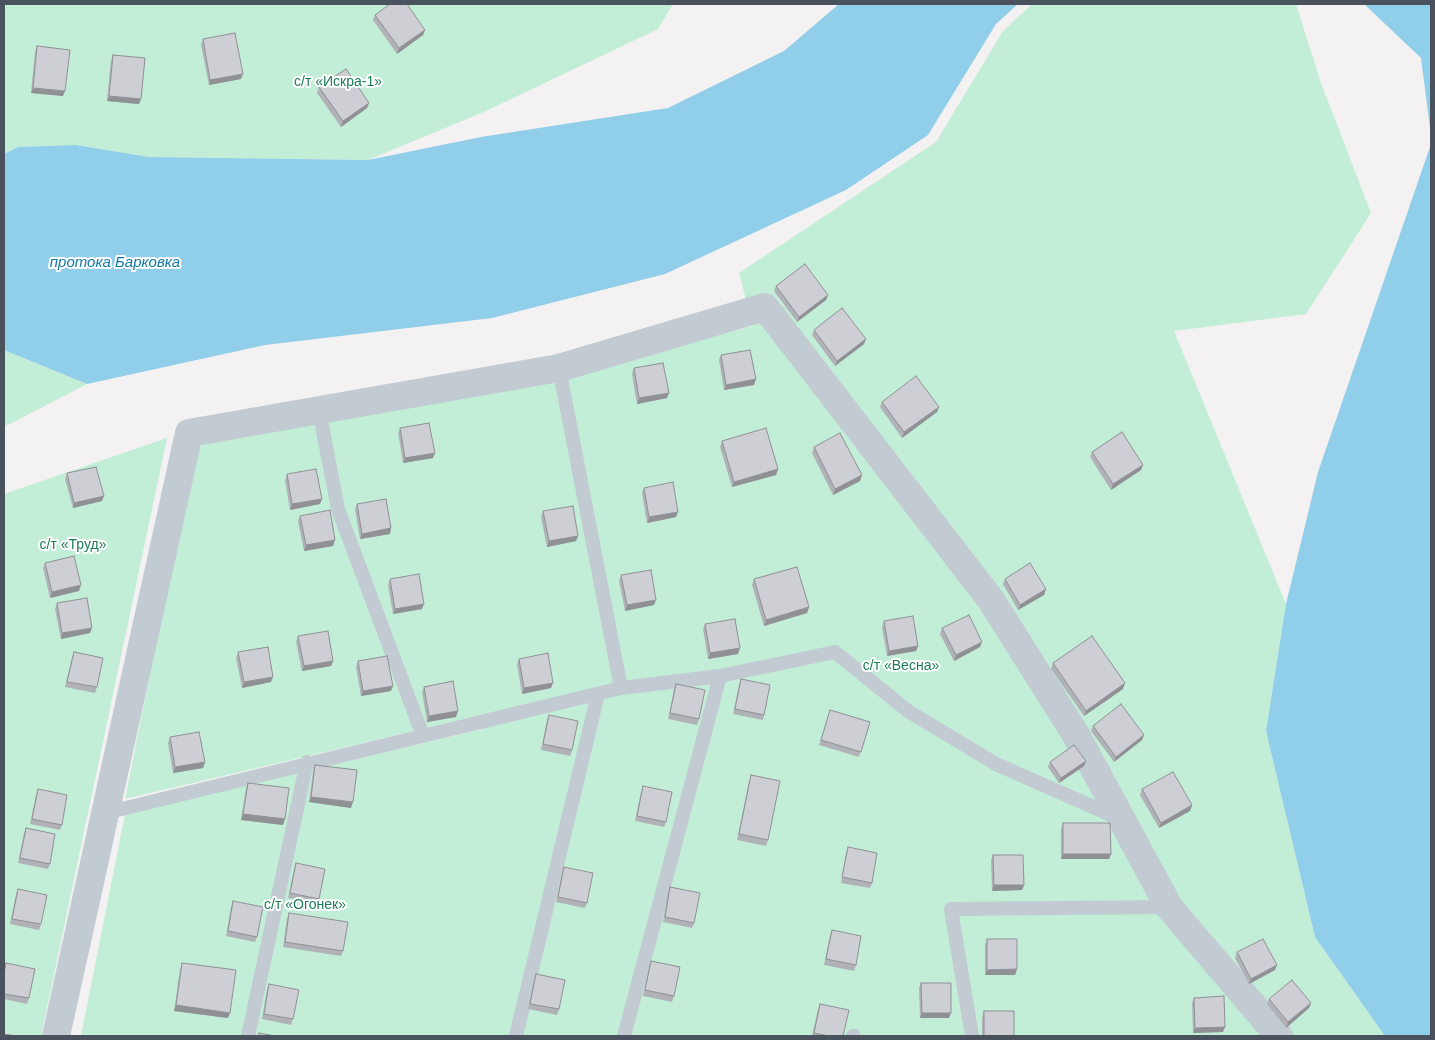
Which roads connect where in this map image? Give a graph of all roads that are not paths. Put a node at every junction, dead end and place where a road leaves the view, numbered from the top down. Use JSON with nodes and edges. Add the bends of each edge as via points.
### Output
{"nodes":[{"id":1,"x":559,"y":368,"type":"junction"},
{"id":2,"x":319,"y":410,"type":"junction"},
{"id":3,"x":720,"y":676,"type":"junction"},
{"id":4,"x":621,"y":688,"type":"junction"},
{"id":5,"x":598,"y":694,"type":"junction"},
{"id":6,"x":423,"y":736,"type":"junction"},
{"id":7,"x":307,"y":762,"type":"junction"},
{"id":8,"x":105,"y":813,"type":"junction"},
{"id":9,"x":1121,"y":819,"type":"junction"},
{"id":10,"x":1169,"y":907,"type":"junction"},
{"id":11,"x":56,"y":1036,"type":"edge"},
{"id":12,"x":248,"y":1036,"type":"edge"},
{"id":13,"x":516,"y":1036,"type":"edge"},
{"id":14,"x":624,"y":1036,"type":"edge"},
{"id":15,"x":972,"y":1036,"type":"edge"},
{"id":16,"x":1279,"y":1036,"type":"edge"}],
"edges":[{"from":1,"to":2,"type":"street"},
{"from":1,"to":4,"type":"lane"},
{"from":1,"to":9,"type":"street","via":[[765,307],[991,600],[1076,735]]},
{"from":2,"to":6,"type":"lane","via":[[338,510]]},
{"from":2,"to":8,"type":"street","via":[[189,433]]},
{"from":3,"to":4,"type":"lane"},
{"from":3,"to":9,"type":"lane","via":[[835,652],[908,710],[996,764]]},
{"from":3,"to":14,"type":"lane"},
{"from":4,"to":5,"type":"lane"},
{"from":5,"to":6,"type":"lane"},
{"from":5,"to":13,"type":"lane"},
{"from":6,"to":7,"type":"lane"},
{"from":7,"to":8,"type":"lane"},
{"from":7,"to":12,"type":"lane"},
{"from":8,"to":11,"type":"street"},
{"from":9,"to":10,"type":"street"},
{"from":10,"to":15,"type":"lane","via":[[951,910]]},
{"from":10,"to":16,"type":"street"}]}
